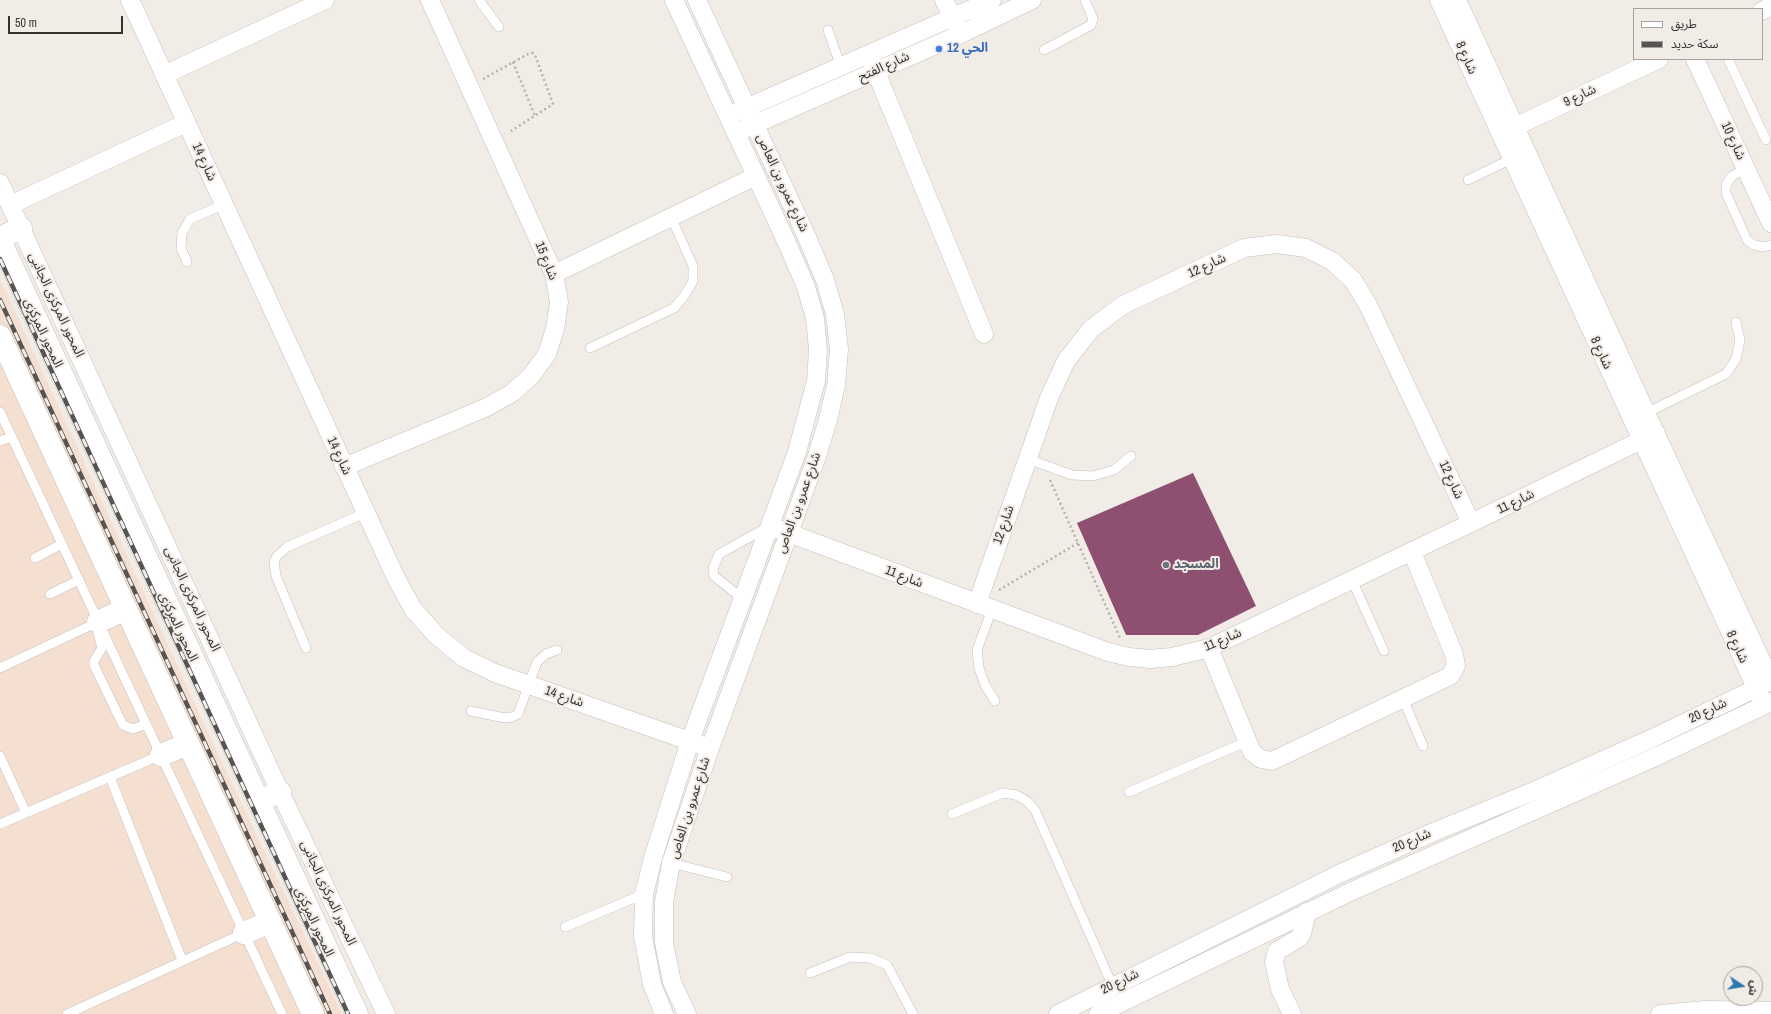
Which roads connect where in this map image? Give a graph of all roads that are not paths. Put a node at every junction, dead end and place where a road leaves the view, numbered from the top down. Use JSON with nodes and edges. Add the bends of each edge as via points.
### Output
{"nodes":[{"id":1,"x":130,"y":0,"type":"edge"},
{"id":2,"x":325,"y":0,"type":"edge"},
{"id":3,"x":432,"y":0,"type":"edge"},
{"id":4,"x":479,"y":0,"type":"edge"},
{"id":5,"x":674,"y":0,"type":"edge"},
{"id":6,"x":697,"y":0,"type":"edge"},
{"id":7,"x":944,"y":0,"type":"edge"},
{"id":8,"x":992,"y":0,"type":"edge"},
{"id":9,"x":1032,"y":0,"type":"edge"},
{"id":10,"x":1085,"y":0,"type":"edge"},
{"id":11,"x":1439,"y":0,"type":"edge"},
{"id":12,"x":1457,"y":0,"type":"edge"},
{"id":13,"x":957,"y":26,"type":"junction"},
{"id":14,"x":500,"y":27,"type":"dead end"},
{"id":15,"x":828,"y":30,"type":"dead end"},
{"id":16,"x":1044,"y":50,"type":"dead end"},
{"id":17,"x":1657,"y":60,"type":"edge"},
{"id":18,"x":1695,"y":60,"type":"edge"},
{"id":19,"x":1728,"y":60,"type":"edge"},
{"id":20,"x":873,"y":62,"type":"junction"},
{"id":21,"x":841,"y":67,"type":"junction"},
{"id":22,"x":164,"y":75,"type":"junction"},
{"id":23,"x":747,"y":108,"type":"junction"},
{"id":24,"x":728,"y":116,"type":"junction"},
{"id":25,"x":186,"y":123,"type":"junction"},
{"id":26,"x":754,"y":125,"type":"junction"},
{"id":27,"x":1507,"y":130,"type":"junction"},
{"id":28,"x":736,"y":133,"type":"junction"},
{"id":29,"x":1766,"y":140,"type":"dead end"},
{"id":30,"x":1511,"y":159,"type":"junction"},
{"id":31,"x":1746,"y":168,"type":"junction"},
{"id":32,"x":756,"y":176,"type":"junction"},
{"id":33,"x":1468,"y":180,"type":"dead end"},
{"id":34,"x":0,"y":183,"type":"edge"},
{"id":35,"x":224,"y":204,"type":"junction"},
{"id":36,"x":10,"y":205,"type":"junction"},
{"id":37,"x":671,"y":217,"type":"junction"},
{"id":38,"x":1771,"y":223,"type":"edge"},
{"id":39,"x":21,"y":228,"type":"junction"},
{"id":40,"x":0,"y":239,"type":"edge"},
{"id":41,"x":1771,"y":245,"type":"edge"},
{"id":42,"x":187,"y":262,"type":"dead end"},
{"id":43,"x":554,"y":274,"type":"junction"},
{"id":44,"x":1736,"y":322,"type":"dead end"},
{"id":45,"x":984,"y":334,"type":"dead end"},
{"id":46,"x":0,"y":336,"type":"edge"},
{"id":47,"x":590,"y":348,"type":"dead end"},
{"id":48,"x":0,"y":412,"type":"edge"},
{"id":49,"x":1646,"y":413,"type":"junction"},
{"id":50,"x":1648,"y":436,"type":"junction"},
{"id":51,"x":12,"y":437,"type":"junction"},
{"id":52,"x":0,"y":441,"type":"edge"},
{"id":53,"x":1131,"y":456,"type":"dead end"},
{"id":54,"x":1036,"y":462,"type":"junction"},
{"id":55,"x":344,"y":467,"type":"junction"},
{"id":56,"x":365,"y":513,"type":"junction"},
{"id":57,"x":1471,"y":523,"type":"junction"},
{"id":58,"x":769,"y":526,"type":"junction"},
{"id":59,"x":788,"y":533,"type":"junction"},
{"id":60,"x":62,"y":544,"type":"junction"},
{"id":61,"x":1412,"y":552,"type":"junction"},
{"id":62,"x":35,"y":558,"type":"dead end"},
{"id":63,"x":79,"y":580,"type":"junction"},
{"id":64,"x":1352,"y":580,"type":"junction"},
{"id":65,"x":50,"y":594,"type":"dead end"},
{"id":66,"x":743,"y":599,"type":"junction"},
{"id":67,"x":984,"y":607,"type":"junction"},
{"id":68,"x":126,"y":609,"type":"junction"},
{"id":69,"x":98,"y":622,"type":"junction"},
{"id":70,"x":306,"y":648,"type":"dead end"},
{"id":71,"x":1209,"y":648,"type":"junction"},
{"id":72,"x":557,"y":650,"type":"dead end"},
{"id":73,"x":1384,"y":651,"type":"dead end"},
{"id":74,"x":0,"y":668,"type":"edge"},
{"id":75,"x":1767,"y":683,"type":"edge"},
{"id":76,"x":528,"y":685,"type":"junction"},
{"id":77,"x":1403,"y":699,"type":"junction"},
{"id":78,"x":995,"y":701,"type":"dead end"},
{"id":79,"x":1768,"y":703,"type":"edge"},
{"id":80,"x":471,"y":711,"type":"dead end"},
{"id":81,"x":146,"y":724,"type":"junction"},
{"id":82,"x":690,"y":741,"type":"junction"},
{"id":83,"x":1248,"y":741,"type":"junction"},
{"id":84,"x":188,"y":744,"type":"junction"},
{"id":85,"x":1423,"y":746,"type":"dead end"},
{"id":86,"x":710,"y":748,"type":"junction"},
{"id":87,"x":161,"y":755,"type":"junction"},
{"id":88,"x":0,"y":756,"type":"edge"},
{"id":89,"x":110,"y":777,"type":"junction"},
{"id":90,"x":280,"y":792,"type":"junction"},
{"id":91,"x":1128,"y":792,"type":"dead end"},
{"id":92,"x":258,"y":801,"type":"junction"},
{"id":93,"x":26,"y":813,"type":"junction"},
{"id":94,"x":952,"y":814,"type":"dead end"},
{"id":95,"x":0,"y":824,"type":"edge"},
{"id":96,"x":671,"y":863,"type":"junction"},
{"id":97,"x":727,"y":877,"type":"dead end"},
{"id":98,"x":644,"y":894,"type":"junction"},
{"id":99,"x":1307,"y":912,"type":"junction"},
{"id":100,"x":270,"y":922,"type":"junction"},
{"id":101,"x":565,"y":927,"type":"dead end"},
{"id":102,"x":244,"y":933,"type":"junction"},
{"id":103,"x":182,"y":960,"type":"junction"},
{"id":104,"x":810,"y":973,"type":"dead end"},
{"id":105,"x":1113,"y":986,"type":"junction"},
{"id":106,"x":1123,"y":1008,"type":"edge"},
{"id":107,"x":1771,"y":1011,"type":"edge"},
{"id":108,"x":67,"y":1014,"type":"edge"},
{"id":109,"x":282,"y":1014,"type":"edge"},
{"id":110,"x":313,"y":1014,"type":"edge"},
{"id":111,"x":357,"y":1014,"type":"edge"},
{"id":112,"x":386,"y":1014,"type":"edge"},
{"id":113,"x":664,"y":1014,"type":"edge"},
{"id":114,"x":687,"y":1014,"type":"edge"},
{"id":115,"x":913,"y":1014,"type":"edge"},
{"id":116,"x":1058,"y":1014,"type":"edge"},
{"id":117,"x":1098,"y":1014,"type":"edge"},
{"id":118,"x":1292,"y":1014,"type":"edge"},
{"id":119,"x":1660,"y":1014,"type":"edge"}],
"edges":[{"from":1,"to":22,"type":"street","name":"شارع 14"},
{"from":2,"to":22,"type":"street"},
{"from":3,"to":43,"type":"street","name":"شارع 15"},
{"from":4,"to":14,"type":"lane"},
{"from":5,"to":24,"type":"street","name":"شارع عمرو بن العاص"},
{"from":6,"to":23,"type":"street","name":"شارع عمرو بن العاص"},
{"from":7,"to":13,"type":"street"},
{"from":8,"to":13,"type":"street","name":"شارع الفتح"},
{"from":9,"to":13,"type":"street","name":"شارع الفتح"},
{"from":10,"to":16,"type":"lane","via":[[1093,19],[1091,25]]},
{"from":11,"to":27,"type":"street","name":"شارع 8"},
{"from":12,"to":27,"type":"street","name":"شارع 8"},
{"from":13,"to":20,"type":"street","name":"شارع الفتح"},
{"from":15,"to":21,"type":"lane"},
{"from":17,"to":27,"type":"street","name":"شارع 9"},
{"from":18,"to":31,"type":"street","name":"شارع 10"},
{"from":19,"to":29,"type":"lane"},
{"from":20,"to":21,"type":"street","name":"شارع الفتح"},
{"from":20,"to":26,"type":"street","name":"شارع الفتح"},
{"from":20,"to":45,"type":"street"},
{"from":21,"to":23,"type":"street","name":"شارع الفتح"},
{"from":22,"to":25,"type":"street","name":"شارع 14"},
{"from":23,"to":24,"type":"street","name":"شارع الفتح"},
{"from":23,"to":26,"type":"street","name":"شارع عمرو بن العاص"},
{"from":24,"to":28,"type":"street","name":"شارع عمرو بن العاص"},
{"from":25,"to":35,"type":"street","name":"شارع 14"},
{"from":25,"to":36,"type":"street"},
{"from":26,"to":28,"type":"street","name":"شارع الفتح"},
{"from":26,"to":59,"type":"street","name":"شارع عمرو بن العاص","via":[[825,280],[835,314],[839,349],[836,385],[828,420]]},
{"from":27,"to":30,"type":"street","name":"شارع 8"},
{"from":27,"to":49,"type":"street","name":"شارع 8"},
{"from":28,"to":32,"type":"street","name":"شارع عمرو بن العاص"},
{"from":30,"to":33,"type":"lane"},
{"from":30,"to":50,"type":"street","name":"شارع 8"},
{"from":31,"to":38,"type":"street","name":"شارع 10"},
{"from":31,"to":41,"type":"lane","via":[[1731,177],[1726,185],[1726,193],[1747,240],[1763,247]]},
{"from":32,"to":37,"type":"street"},
{"from":32,"to":58,"type":"street","name":"شارع عمرو بن العاص","via":[[806,287],[815,318],[818,350],[816,381],[808,414],[797,452]]},
{"from":34,"to":36,"type":"street","name":"المحور المركزى الجانبى"},
{"from":35,"to":42,"type":"lane","via":[[190,219],[182,232],[181,248]]},
{"from":35,"to":55,"type":"street","name":"شارع 14"},
{"from":36,"to":39,"type":"street","name":"المحور المركزى الجانبى"},
{"from":37,"to":43,"type":"street"},
{"from":37,"to":47,"type":"lane","via":[[693,266],[693,281],[685,295],[674,308]]},
{"from":39,"to":40,"type":"main road"},
{"from":39,"to":90,"type":"street","name":"المحور المركزى الجانبى"},
{"from":40,"to":92,"type":"main road","name":"المحور المركزى"},
{"from":43,"to":55,"type":"street","name":"شارع 15","via":[[559,302],[555,328],[547,354],[531,376],[512,393],[485,408]]},
{"from":44,"to":49,"type":"lane","via":[[1740,340],[1736,359],[1726,374]]},
{"from":46,"to":68,"type":"main road"},
{"from":48,"to":51,"type":"lane"},
{"from":49,"to":50,"type":"street","name":"شارع 8"},
{"from":50,"to":57,"type":"street","name":"شارع 11"},
{"from":50,"to":75,"type":"street","name":"شارع 8"},
{"from":51,"to":52,"type":"lane"},
{"from":51,"to":60,"type":"lane"},
{"from":53,"to":54,"type":"lane","via":[[1114,470],[1093,476],[1072,475]]},
{"from":54,"to":57,"type":"street","name":"شارع 12","via":[[1049,398],[1066,361],[1091,329],[1123,305],[1244,248],[1277,244],[1306,248],[1332,261],[1353,280],[1368,305]]},
{"from":54,"to":67,"type":"street","name":"شارع 12"},
{"from":55,"to":56,"type":"street","name":"شارع 14"},
{"from":56,"to":70,"type":"lane","via":[[287,547],[274,562],[276,576]]},
{"from":56,"to":76,"type":"street","name":"شارع 14","via":[[413,609],[436,635],[464,658]]},
{"from":57,"to":61,"type":"street","name":"شارع 11"},
{"from":58,"to":59,"type":"street","name":"شارع 11"},
{"from":58,"to":66,"type":"street","name":"شارع عمرو بن العاص"},
{"from":58,"to":66,"type":"lane","via":[[719,554],[713,569],[714,576]]},
{"from":59,"to":67,"type":"street","name":"شارع 11"},
{"from":59,"to":86,"type":"street","name":"شارع عمرو بن العاص"},
{"from":60,"to":62,"type":"lane"},
{"from":60,"to":63,"type":"lane"},
{"from":61,"to":64,"type":"street","name":"شارع 11"},
{"from":61,"to":77,"type":"street","via":[[1454,654],[1456,666],[1450,676]]},
{"from":63,"to":65,"type":"lane"},
{"from":63,"to":69,"type":"lane"},
{"from":64,"to":71,"type":"street","name":"شارع 11"},
{"from":64,"to":73,"type":"lane"},
{"from":66,"to":82,"type":"street","name":"شارع عمرو بن العاص"},
{"from":67,"to":71,"type":"street","name":"شارع 11","via":[[1093,647],[1129,657],[1172,657]]},
{"from":67,"to":78,"type":"lane","via":[[977,650],[978,668]]},
{"from":68,"to":69,"type":"main road"},
{"from":68,"to":84,"type":"main road"},
{"from":69,"to":74,"type":"lane"},
{"from":69,"to":81,"type":"lane"},
{"from":69,"to":81,"type":"lane","via":[[102,648],[94,661],[95,669],[123,725],[133,729]]},
{"from":71,"to":83,"type":"street"},
{"from":72,"to":76,"type":"lane","via":[[546,654],[537,662]]},
{"from":75,"to":79,"type":"street","name":"شارع 8"},
{"from":75,"to":105,"type":"street","name":"شارع 20","via":[[1648,740],[1341,873]]},
{"from":76,"to":80,"type":"lane","via":[[518,714],[512,717],[505,718]]},
{"from":76,"to":82,"type":"street","name":"شارع 14"},
{"from":77,"to":83,"type":"street","via":[[1272,761],[1261,759],[1252,752]]},
{"from":77,"to":85,"type":"lane"},
{"from":79,"to":99,"type":"street","name":"شارع 20","via":[[1541,809]]},
{"from":81,"to":87,"type":"lane"},
{"from":82,"to":86,"type":"street","name":"شارع 14"},
{"from":82,"to":98,"type":"street","name":"شارع عمرو بن العاص"},
{"from":83,"to":91,"type":"lane"},
{"from":84,"to":87,"type":"main road"},
{"from":84,"to":100,"type":"main road"},
{"from":86,"to":96,"type":"street","name":"شارع عمرو بن العاص"},
{"from":87,"to":89,"type":"lane"},
{"from":87,"to":102,"type":"lane"},
{"from":88,"to":93,"type":"lane"},
{"from":89,"to":93,"type":"lane"},
{"from":89,"to":103,"type":"lane"},
{"from":90,"to":92,"type":"main road"},
{"from":90,"to":112,"type":"street","name":"المحور المركزى الجانبى"},
{"from":92,"to":111,"type":"main road","name":"المحور المركزى"},
{"from":93,"to":95,"type":"lane"},
{"from":94,"to":105,"type":"lane","via":[[1003,793],[1016,795],[1035,810]]},
{"from":96,"to":97,"type":"lane"},
{"from":96,"to":114,"type":"street","name":"شارع عمرو بن العاص","via":[[664,902],[664,943],[672,982]]},
{"from":98,"to":101,"type":"lane"},
{"from":98,"to":113,"type":"street","name":"شارع عمرو بن العاص","via":[[643,936],[652,984]]},
{"from":99,"to":106,"type":"street","name":"شارع 20"},
{"from":99,"to":118,"type":"street","via":[[1299,938],[1277,951],[1275,958],[1280,989]]},
{"from":100,"to":102,"type":"main road"},
{"from":100,"to":110,"type":"main road"},
{"from":102,"to":103,"type":"lane"},
{"from":102,"to":109,"type":"lane"},
{"from":103,"to":108,"type":"lane"},
{"from":104,"to":115,"type":"lane","via":[[850,957],[870,958],[887,965]]},
{"from":105,"to":106,"type":"lane"},
{"from":105,"to":116,"type":"street","name":"شارع 20"},
{"from":106,"to":117,"type":"street","name":"شارع 20"},
{"from":107,"to":119,"type":"street","via":[[1706,1010]]}]}
